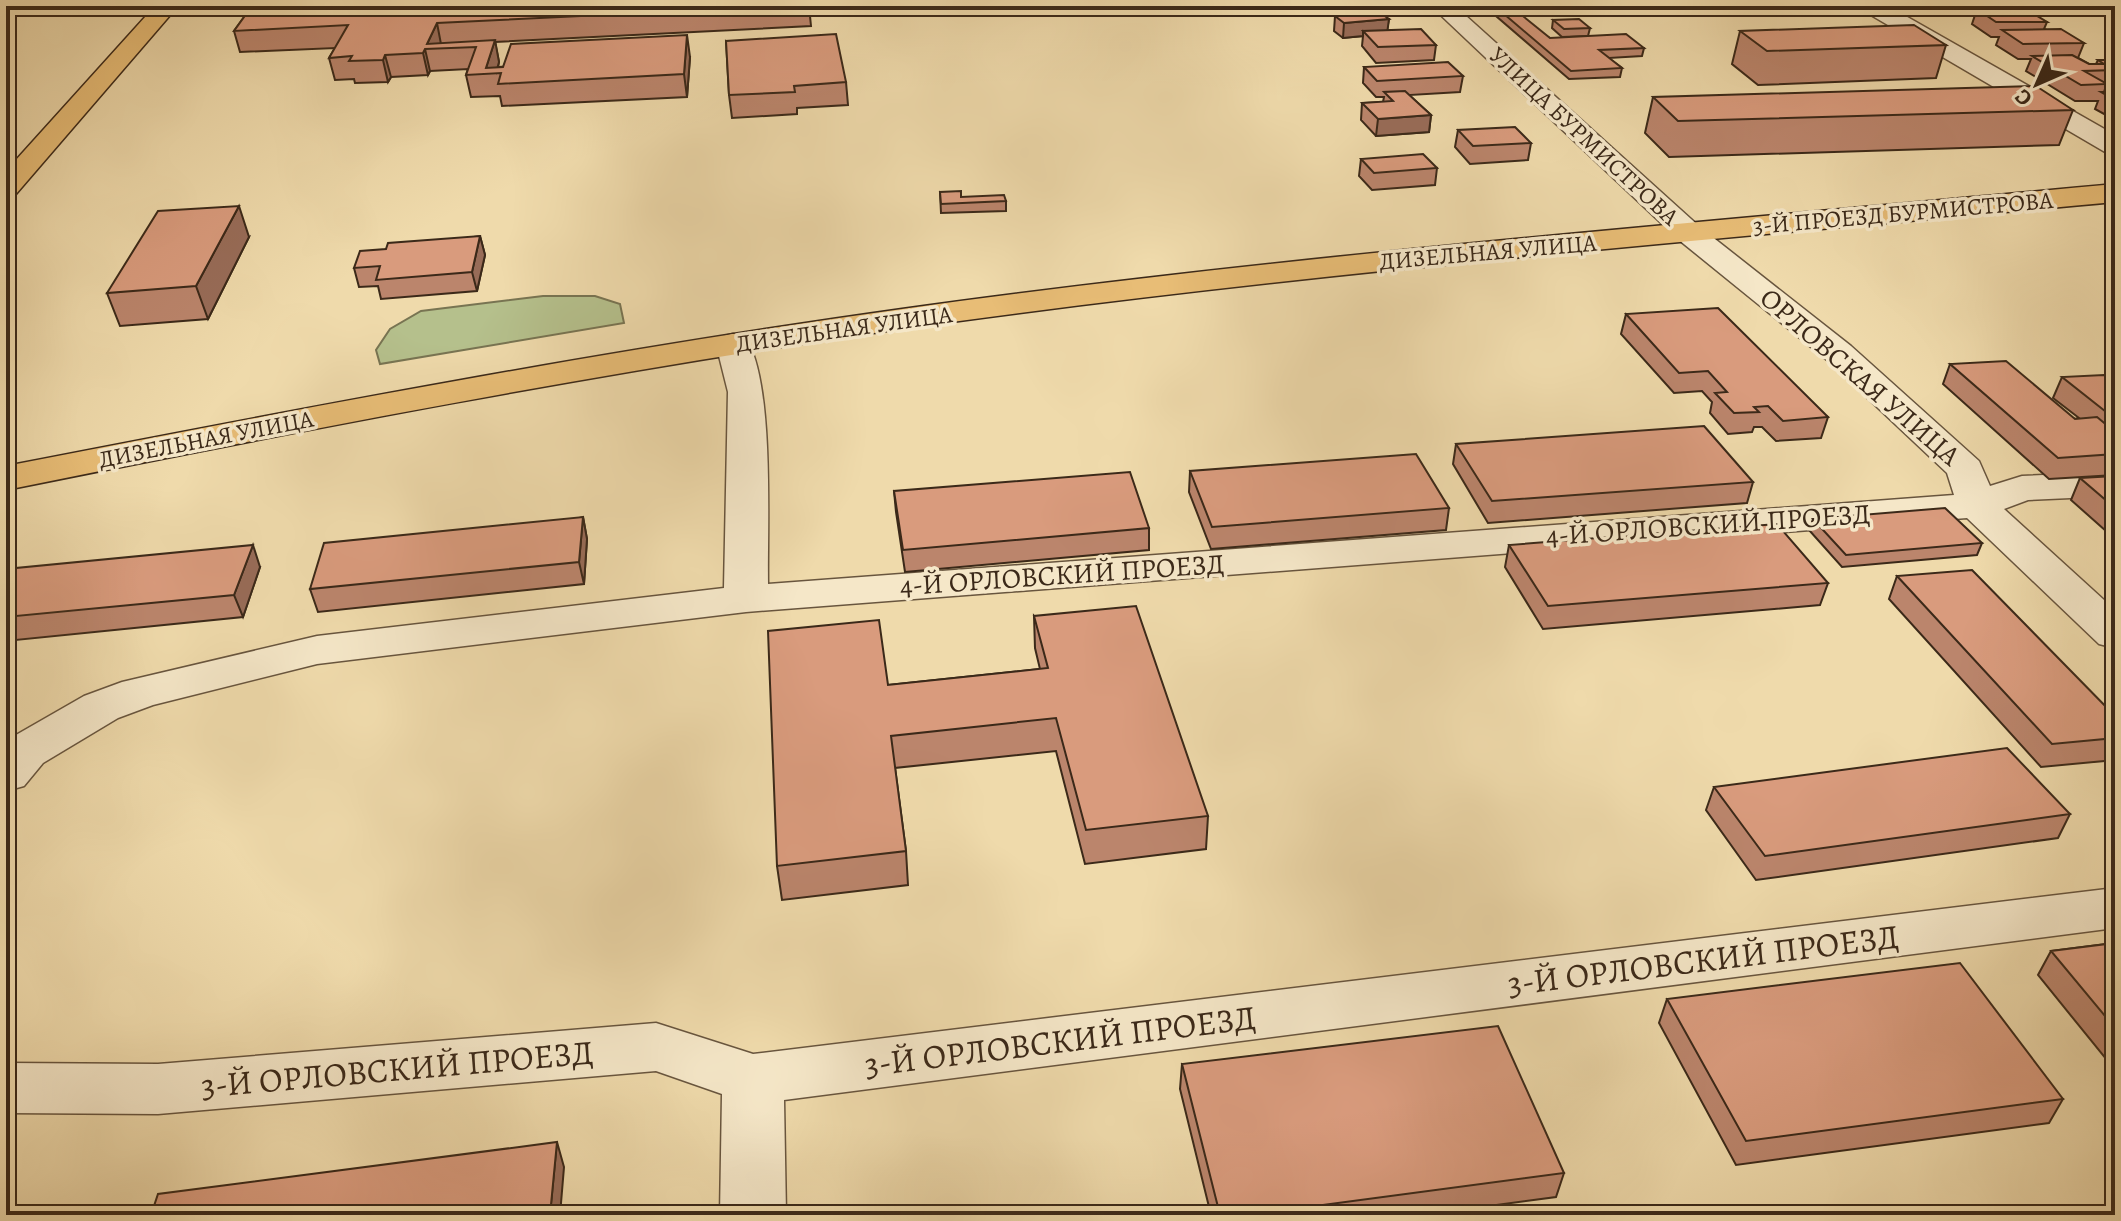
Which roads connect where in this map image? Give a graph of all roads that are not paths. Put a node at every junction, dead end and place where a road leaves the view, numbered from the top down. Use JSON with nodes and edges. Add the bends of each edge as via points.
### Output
{"nodes":[{"id":1,"x":167,"y":6,"type":"edge"},
{"id":2,"x":1442,"y":6,"type":"edge"},
{"id":3,"x":1872,"y":6,"type":"edge"},
{"id":4,"x":2115,"y":146,"type":"edge"},
{"id":5,"x":6,"y":188,"type":"edge"},
{"id":6,"x":2115,"y":193,"type":"edge"},
{"id":7,"x":1690,"y":234,"type":"junction"},
{"id":8,"x":733,"y":344,"type":"junction"},
{"id":9,"x":6,"y":478,"type":"edge"},
{"id":10,"x":2115,"y":484,"type":"edge"},
{"id":11,"x":1977,"y":505,"type":"junction"},
{"id":12,"x":746,"y":599,"type":"junction"},
{"id":13,"x":2115,"y":634,"type":"edge"},
{"id":14,"x":16,"y":762,"type":"edge"},
{"id":15,"x":2115,"y":908,"type":"edge"},
{"id":16,"x":753,"y":1079,"type":"junction"},
{"id":17,"x":6,"y":1088,"type":"edge"},
{"id":18,"x":753,"y":1215,"type":"edge"}],
"edges":[{"from":1,"to":5,"type":"main road"},
{"from":2,"to":7,"type":"street","name":"УЛИЦА БУРМИСТРОВА"},
{"from":3,"to":4,"type":"street"},
{"from":6,"to":7,"type":"main road","name":"3-Й ПРОЕЗД БУРМИСТРОВА"},
{"from":7,"to":8,"type":"main road","name":"ДИЗЕЛЬНАЯ УЛИЦА","via":[[1376,261]]},
{"from":7,"to":11,"type":"street","name":"ОРЛОВСКАЯ УЛИЦА","via":[[1839,353],[1965,469]]},
{"from":8,"to":9,"type":"main road","name":"ДИЗЕЛЬНАЯ УЛИЦА"},
{"from":8,"to":12,"type":"street","via":[[746,392]]},
{"from":10,"to":11,"type":"street","name":"4-Й ОРЛОВСКИЙ ПРОЕЗД","via":[[2022,488]]},
{"from":11,"to":12,"type":"street","name":"4-Й ОРЛОВСКИЙ ПРОЕЗД"},
{"from":11,"to":13,"type":"street","name":"ОРЛОВСКАЯ УЛИЦА"},
{"from":12,"to":14,"type":"street","name":"4-Й ОРЛОВСКИЙ ПРОЕЗД","via":[[317,650],[139,693],[64,726]]},
{"from":15,"to":16,"type":"street","name":"3-Й ОРЛОВСКИЙ ПРОЕЗД"},
{"from":16,"to":17,"type":"street","name":"3-Й ОРЛОВСКИЙ ПРОЕЗД","via":[[656,1047],[158,1089]]},
{"from":16,"to":18,"type":"street"}]}
